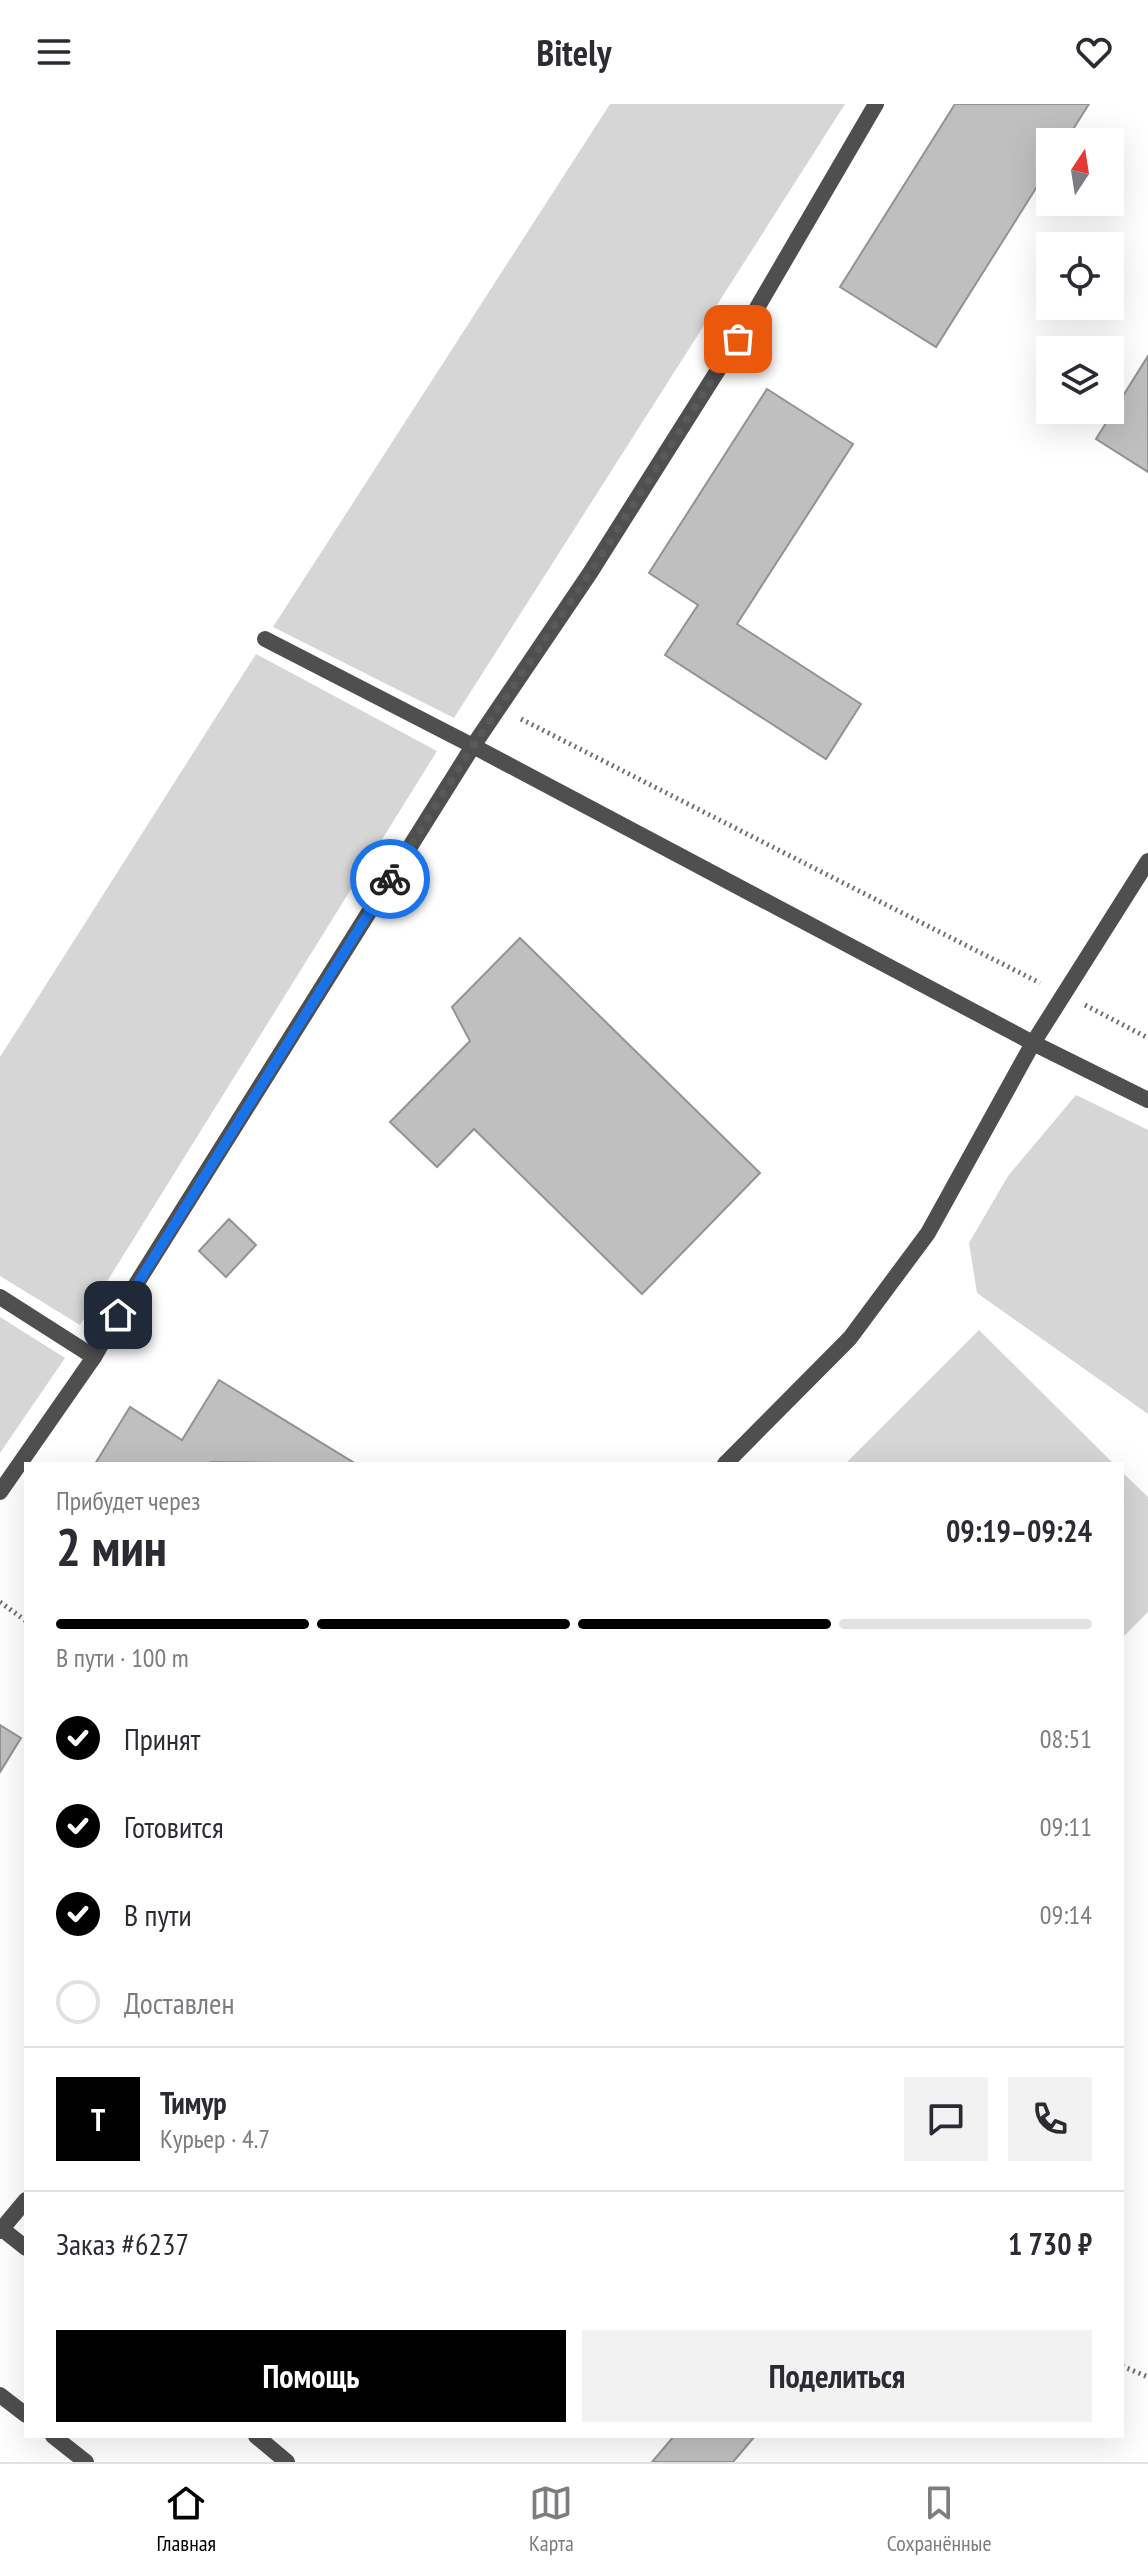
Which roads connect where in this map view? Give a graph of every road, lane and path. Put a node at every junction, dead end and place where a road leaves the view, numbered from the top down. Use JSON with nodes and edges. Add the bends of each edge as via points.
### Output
{"nodes":[{"id":1,"x":876,"y":104,"type":"edge"},
{"id":2,"x":265,"y":639,"type":"dead end"},
{"id":3,"x":517,"y":717,"type":"dead end"},
{"id":4,"x":473,"y":746,"type":"junction"},
{"id":5,"x":1148,"y":861,"type":"edge"},
{"id":6,"x":1064,"y":995,"type":"junction"},
{"id":7,"x":1148,"y":1038,"type":"edge"},
{"id":8,"x":1033,"y":1043,"type":"junction"},
{"id":9,"x":1148,"y":1100,"type":"edge"},
{"id":10,"x":0,"y":1297,"type":"edge"},
{"id":11,"x":94,"y":1357,"type":"junction"},
{"id":12,"x":727,"y":1462,"type":"edge"},
{"id":13,"x":0,"y":1492,"type":"edge"},
{"id":14,"x":0,"y":1602,"type":"edge"},
{"id":15,"x":24,"y":1620,"type":"edge"},
{"id":16,"x":24,"y":2202,"type":"edge"},
{"id":17,"x":1,"y":2230,"type":"edge"},
{"id":18,"x":24,"y":2247,"type":"edge"},
{"id":19,"x":1124,"y":2367,"type":"edge"},
{"id":20,"x":1148,"y":2377,"type":"edge"},
{"id":21,"x":0,"y":2395,"type":"edge"},
{"id":22,"x":24,"y":2413,"type":"edge"},
{"id":23,"x":56,"y":2438,"type":"edge"},
{"id":24,"x":258,"y":2438,"type":"edge"},
{"id":25,"x":86,"y":2462,"type":"edge"},
{"id":26,"x":287,"y":2462,"type":"edge"}],
"edges":[{"from":1,"to":4,"type":"street","via":[[754,313]]},
{"from":2,"to":4,"type":"street"},
{"from":3,"to":6,"type":"path"},
{"from":4,"to":8,"type":"street"},
{"from":4,"to":11,"type":"street"},
{"from":5,"to":6,"type":"street"},
{"from":6,"to":7,"type":"path"},
{"from":6,"to":8,"type":"street"},
{"from":8,"to":9,"type":"street"},
{"from":8,"to":12,"type":"street","via":[[928,1233],[850,1338]]},
{"from":10,"to":11,"type":"street"},
{"from":11,"to":13,"type":"street"},
{"from":14,"to":15,"type":"path"},
{"from":16,"to":17,"type":"street"},
{"from":17,"to":18,"type":"street"},
{"from":19,"to":20,"type":"path"},
{"from":21,"to":22,"type":"street"},
{"from":23,"to":25,"type":"street"},
{"from":24,"to":26,"type":"street"}]}
